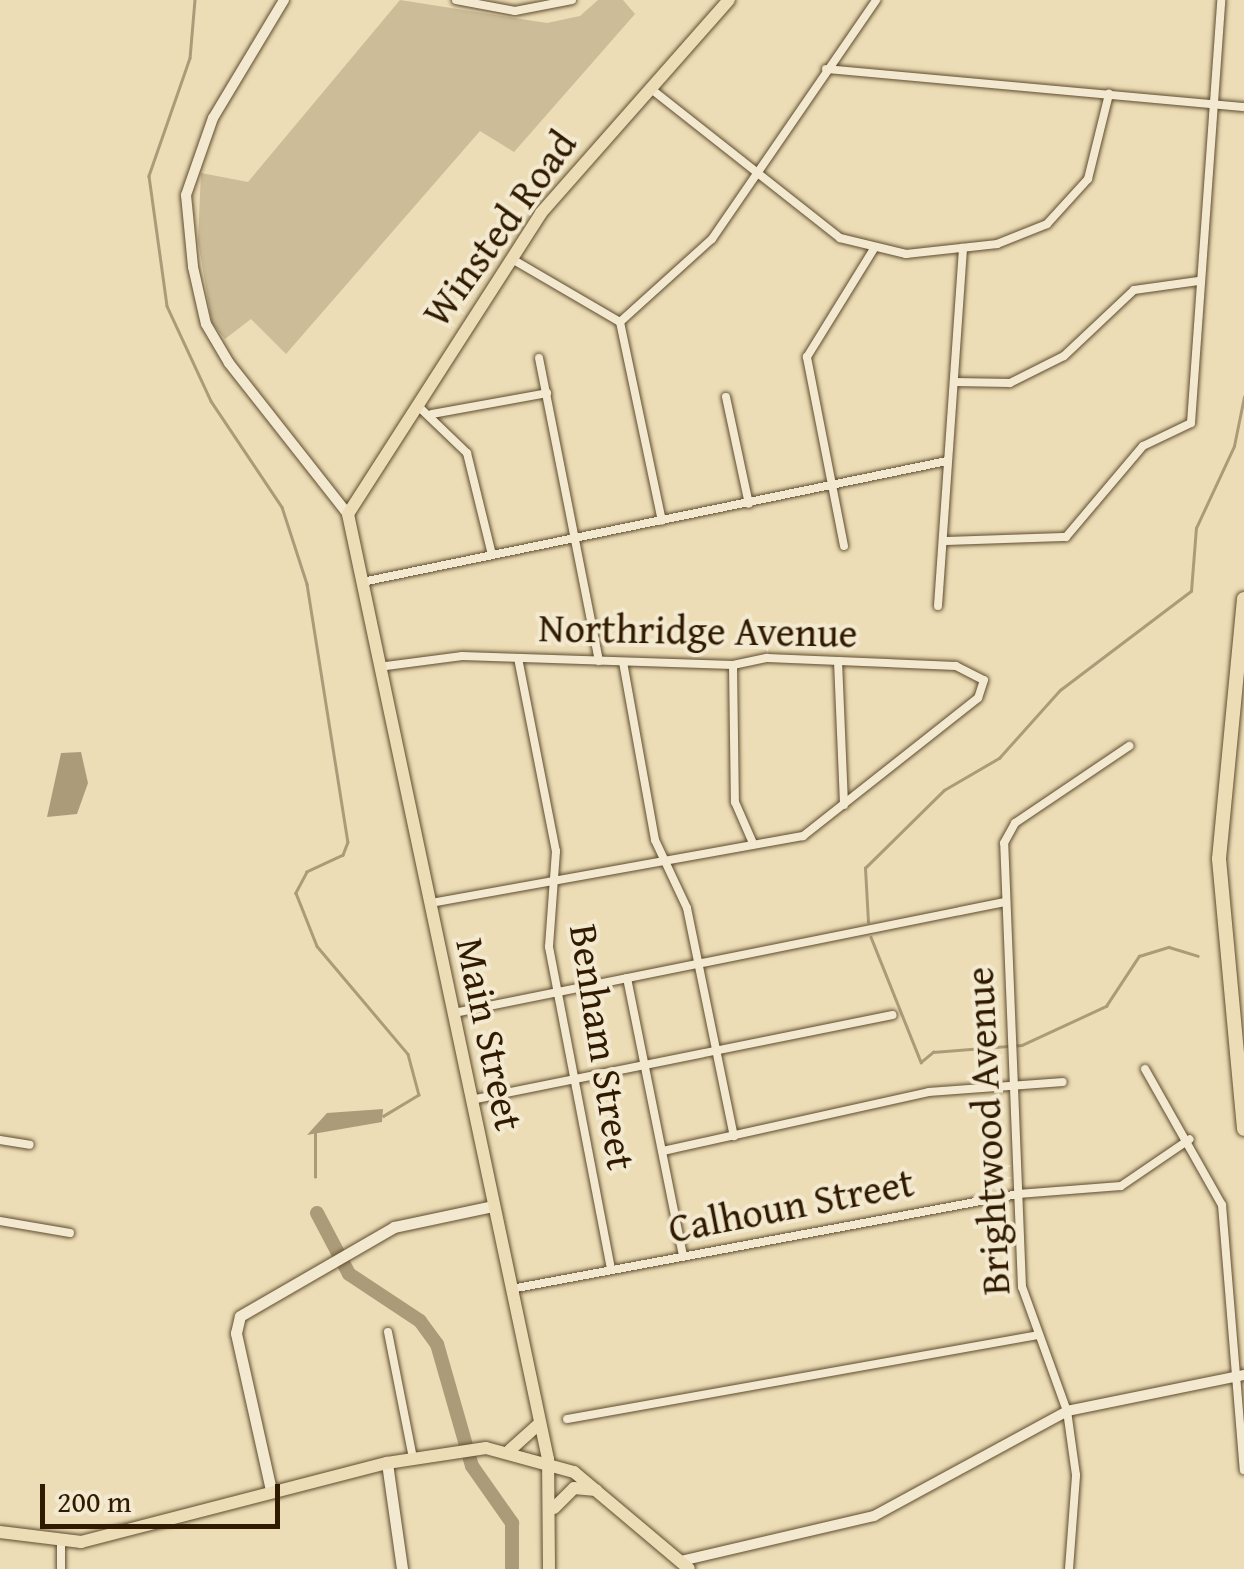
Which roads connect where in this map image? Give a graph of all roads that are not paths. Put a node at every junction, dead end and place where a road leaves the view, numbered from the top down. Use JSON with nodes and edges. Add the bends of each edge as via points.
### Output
{"nodes":[{"id":1,"x":284,"y":0,"type":"edge"},
{"id":2,"x":456,"y":0,"type":"edge"},
{"id":3,"x":572,"y":0,"type":"edge"},
{"id":4,"x":876,"y":0,"type":"edge"},
{"id":5,"x":1221,"y":0,"type":"edge"},
{"id":6,"x":721,"y":2,"type":"edge"},
{"id":7,"x":826,"y":68,"type":"junction"},
{"id":8,"x":650,"y":88,"type":"junction"},
{"id":9,"x":1109,"y":94,"type":"junction"},
{"id":10,"x":1213,"y":102,"type":"junction"},
{"id":11,"x":1244,"y":107,"type":"edge"},
{"id":12,"x":760,"y":174,"type":"junction"},
{"id":13,"x":963,"y":248,"type":"junction"},
{"id":14,"x":872,"y":250,"type":"junction"},
{"id":15,"x":511,"y":259,"type":"junction"},
{"id":16,"x":1198,"y":281,"type":"junction"},
{"id":17,"x":620,"y":322,"type":"junction"},
{"id":18,"x":539,"y":358,"type":"dead end"},
{"id":19,"x":955,"y":382,"type":"junction"},
{"id":20,"x":547,"y":393,"type":"junction"},
{"id":21,"x":726,"y":397,"type":"dead end"},
{"id":22,"x":416,"y":405,"type":"junction"},
{"id":23,"x":432,"y":414,"type":"junction"},
{"id":24,"x":947,"y":461,"type":"junction"},
{"id":25,"x":834,"y":486,"type":"junction"},
{"id":26,"x":749,"y":504,"type":"junction"},
{"id":27,"x":348,"y":514,"type":"junction"},
{"id":28,"x":662,"y":521,"type":"junction"},
{"id":29,"x":576,"y":539,"type":"junction"},
{"id":30,"x":943,"y":541,"type":"junction"},
{"id":31,"x":844,"y":546,"type":"dead end"},
{"id":32,"x":492,"y":556,"type":"junction"},
{"id":33,"x":367,"y":580,"type":"junction"},
{"id":34,"x":1244,"y":599,"type":"edge"},
{"id":35,"x":938,"y":606,"type":"dead end"},
{"id":36,"x":518,"y":658,"type":"junction"},
{"id":37,"x":838,"y":660,"type":"junction"},
{"id":38,"x":599,"y":661,"type":"junction"},
{"id":39,"x":622,"y":662,"type":"junction"},
{"id":40,"x":732,"y":664,"type":"junction"},
{"id":41,"x":386,"y":666,"type":"junction"},
{"id":42,"x":1129,"y":746,"type":"dead end"},
{"id":43,"x":844,"y":805,"type":"junction"},
{"id":44,"x":752,"y":841,"type":"junction"},
{"id":45,"x":662,"y":858,"type":"junction"},
{"id":46,"x":556,"y":879,"type":"junction"},
{"id":47,"x":1005,"y":902,"type":"junction"},
{"id":48,"x":430,"y":904,"type":"junction"},
{"id":49,"x":698,"y":965,"type":"junction"},
{"id":50,"x":627,"y":978,"type":"junction"},
{"id":51,"x":556,"y":992,"type":"junction"},
{"id":52,"x":454,"y":1013,"type":"junction"},
{"id":53,"x":893,"y":1015,"type":"dead end"},
{"id":54,"x":715,"y":1052,"type":"junction"},
{"id":55,"x":645,"y":1065,"type":"junction"},
{"id":56,"x":1145,"y":1068,"type":"dead end"},
{"id":57,"x":574,"y":1080,"type":"junction"},
{"id":58,"x":1063,"y":1082,"type":"dead end"},
{"id":59,"x":1014,"y":1086,"type":"junction"},
{"id":60,"x":471,"y":1100,"type":"junction"},
{"id":61,"x":1244,"y":1129,"type":"edge"},
{"id":62,"x":734,"y":1136,"type":"junction"},
{"id":63,"x":0,"y":1140,"type":"edge"},
{"id":64,"x":1190,"y":1140,"type":"junction"},
{"id":65,"x":30,"y":1145,"type":"dead end"},
{"id":66,"x":663,"y":1151,"type":"junction"},
{"id":67,"x":1018,"y":1194,"type":"junction"},
{"id":68,"x":493,"y":1206,"type":"junction"},
{"id":69,"x":0,"y":1221,"type":"edge"},
{"id":70,"x":70,"y":1234,"type":"dead end"},
{"id":71,"x":683,"y":1256,"type":"junction"},
{"id":72,"x":611,"y":1269,"type":"junction"},
{"id":73,"x":511,"y":1289,"type":"junction"},
{"id":74,"x":388,"y":1332,"type":"dead end"},
{"id":75,"x":1036,"y":1335,"type":"junction"},
{"id":76,"x":1240,"y":1376,"type":"edge"},
{"id":77,"x":1066,"y":1411,"type":"junction"},
{"id":78,"x":566,"y":1420,"type":"dead end"},
{"id":79,"x":540,"y":1424,"type":"junction"},
{"id":80,"x":510,"y":1450,"type":"junction"},
{"id":81,"x":413,"y":1458,"type":"junction"},
{"id":82,"x":548,"y":1460,"type":"junction"},
{"id":83,"x":387,"y":1463,"type":"junction"},
{"id":84,"x":1244,"y":1470,"type":"edge"},
{"id":85,"x":271,"y":1490,"type":"junction"},
{"id":86,"x":608,"y":1493,"type":"junction"},
{"id":87,"x":554,"y":1508,"type":"junction"},
{"id":88,"x":0,"y":1532,"type":"edge"},
{"id":89,"x":61,"y":1543,"type":"junction"},
{"id":90,"x":685,"y":1565,"type":"edge"},
{"id":91,"x":61,"y":1569,"type":"edge"},
{"id":92,"x":402,"y":1569,"type":"edge"},
{"id":93,"x":549,"y":1569,"type":"edge"},
{"id":94,"x":1069,"y":1569,"type":"edge"}],
"edges":[{"from":1,"to":27,"type":"street","via":[[207,133],[186,194],[193,266],[206,324],[229,363]]},
{"from":2,"to":3,"type":"street","via":[[514,11]]},
{"from":4,"to":7,"type":"street"},
{"from":5,"to":10,"type":"street"},
{"from":6,"to":8,"type":"main road","name":"Winsted Road"},
{"from":7,"to":9,"type":"street"},
{"from":7,"to":12,"type":"street"},
{"from":8,"to":12,"type":"street"},
{"from":8,"to":15,"type":"main road","name":"Winsted Road"},
{"from":9,"to":10,"type":"street"},
{"from":9,"to":13,"type":"street","via":[[1101,147],[1070,204],[1024,238]]},
{"from":10,"to":11,"type":"street"},
{"from":10,"to":16,"type":"street"},
{"from":12,"to":14,"type":"street","via":[[840,238]]},
{"from":12,"to":17,"type":"street","via":[[712,238]]},
{"from":13,"to":14,"type":"street"},
{"from":13,"to":19,"type":"street"},
{"from":14,"to":25,"type":"street","via":[[807,356]]},
{"from":15,"to":17,"type":"street"},
{"from":15,"to":22,"type":"main road","name":"Winsted Road"},
{"from":16,"to":19,"type":"street","via":[[1134,290],[1064,356],[1010,383]]},
{"from":16,"to":30,"type":"street","via":[[1200,394],[1191,424],[1143,446],[1066,536]]},
{"from":17,"to":28,"type":"street"},
{"from":18,"to":20,"type":"street"},
{"from":19,"to":24,"type":"street"},
{"from":20,"to":23,"type":"street"},
{"from":20,"to":29,"type":"street"},
{"from":21,"to":26,"type":"street"},
{"from":22,"to":23,"type":"street"},
{"from":22,"to":27,"type":"main road","name":"Winsted Road"},
{"from":23,"to":32,"type":"street","via":[[467,453]]},
{"from":24,"to":25,"type":"street"},
{"from":24,"to":30,"type":"street"},
{"from":25,"to":26,"type":"street"},
{"from":25,"to":31,"type":"street"},
{"from":26,"to":28,"type":"street"},
{"from":27,"to":33,"type":"main road","name":"Main Street"},
{"from":28,"to":29,"type":"street"},
{"from":29,"to":32,"type":"street"},
{"from":29,"to":38,"type":"street"},
{"from":30,"to":35,"type":"street"},
{"from":32,"to":33,"type":"street"},
{"from":33,"to":41,"type":"main road","name":"Main Street"},
{"from":34,"to":61,"type":"highway","via":[[1218,859]]},
{"from":36,"to":38,"type":"street","name":"Northridge Avenue"},
{"from":36,"to":41,"type":"street","name":"Northridge Avenue"},
{"from":36,"to":46,"type":"street","name":"Benham Street"},
{"from":37,"to":40,"type":"street","name":"Northridge Avenue"},
{"from":37,"to":43,"type":"street"},
{"from":37,"to":43,"type":"street","name":"Northridge Avenue","via":[[973,668],[984,680],[978,698]]},
{"from":38,"to":39,"type":"street","name":"Northridge Avenue"},
{"from":39,"to":40,"type":"street","name":"Northridge Avenue"},
{"from":39,"to":45,"type":"street"},
{"from":40,"to":44,"type":"street","via":[[734,802]]},
{"from":41,"to":48,"type":"main road","name":"Main Street"},
{"from":42,"to":47,"type":"street","name":"Brightwood Avenue","via":[[1015,823],[1004,843]]},
{"from":43,"to":44,"type":"street","via":[[802,836]]},
{"from":44,"to":45,"type":"street"},
{"from":45,"to":46,"type":"street"},
{"from":45,"to":49,"type":"street","via":[[687,908]]},
{"from":46,"to":48,"type":"street"},
{"from":46,"to":51,"type":"street","name":"Benham Street","via":[[548,926]]},
{"from":47,"to":49,"type":"street"},
{"from":47,"to":59,"type":"street","name":"Brightwood Avenue"},
{"from":48,"to":52,"type":"main road","name":"Main Street"},
{"from":49,"to":50,"type":"street"},
{"from":49,"to":54,"type":"street"},
{"from":50,"to":51,"type":"street"},
{"from":50,"to":55,"type":"street"},
{"from":51,"to":52,"type":"street"},
{"from":51,"to":57,"type":"street","name":"Benham Street"},
{"from":52,"to":60,"type":"main road","name":"Main Street"},
{"from":53,"to":54,"type":"street"},
{"from":54,"to":55,"type":"street"},
{"from":54,"to":62,"type":"street"},
{"from":55,"to":57,"type":"street"},
{"from":55,"to":66,"type":"street"},
{"from":56,"to":64,"type":"street"},
{"from":57,"to":60,"type":"street"},
{"from":57,"to":72,"type":"street","name":"Benham Street"},
{"from":58,"to":59,"type":"street"},
{"from":59,"to":62,"type":"street","via":[[929,1092]]},
{"from":59,"to":67,"type":"street","name":"Brightwood Avenue"},
{"from":60,"to":68,"type":"main road","name":"Main Street"},
{"from":62,"to":66,"type":"street"},
{"from":63,"to":65,"type":"street"},
{"from":64,"to":67,"type":"street","name":"Calhoun Street","via":[[1121,1186]]},
{"from":64,"to":76,"type":"street","via":[[1222,1205]]},
{"from":66,"to":71,"type":"street"},
{"from":67,"to":71,"type":"street","name":"Calhoun Street"},
{"from":67,"to":75,"type":"street","name":"Brightwood Avenue","via":[[1022,1288]]},
{"from":68,"to":73,"type":"main road","name":"Main Street"},
{"from":68,"to":85,"type":"main road","via":[[394,1228],[238,1321]]},
{"from":69,"to":70,"type":"street"},
{"from":71,"to":72,"type":"street","name":"Calhoun Street"},
{"from":72,"to":73,"type":"street","name":"Calhoun Street"},
{"from":73,"to":79,"type":"main road","name":"Main Street"},
{"from":74,"to":81,"type":"street"},
{"from":75,"to":77,"type":"street","name":"Brightwood Avenue"},
{"from":75,"to":78,"type":"street"},
{"from":76,"to":77,"type":"street"},
{"from":76,"to":84,"type":"street"},
{"from":77,"to":90,"type":"street","via":[[874,1516]]},
{"from":77,"to":94,"type":"street","name":"Brightwood Avenue","via":[[1076,1475]]},
{"from":79,"to":80,"type":"main road"},
{"from":79,"to":82,"type":"main road","name":"Main Street"},
{"from":80,"to":81,"type":"main road"},
{"from":80,"to":82,"type":"main road"},
{"from":81,"to":83,"type":"main road"},
{"from":82,"to":86,"type":"main road"},
{"from":82,"to":87,"type":"main road","name":"Main Street"},
{"from":83,"to":85,"type":"main road"},
{"from":83,"to":92,"type":"main road"},
{"from":85,"to":89,"type":"main road"},
{"from":86,"to":87,"type":"main road","via":[[574,1488]]},
{"from":86,"to":90,"type":"main road"},
{"from":87,"to":93,"type":"main road","name":"Main Street"},
{"from":88,"to":89,"type":"main road"},
{"from":89,"to":91,"type":"street"}]}
